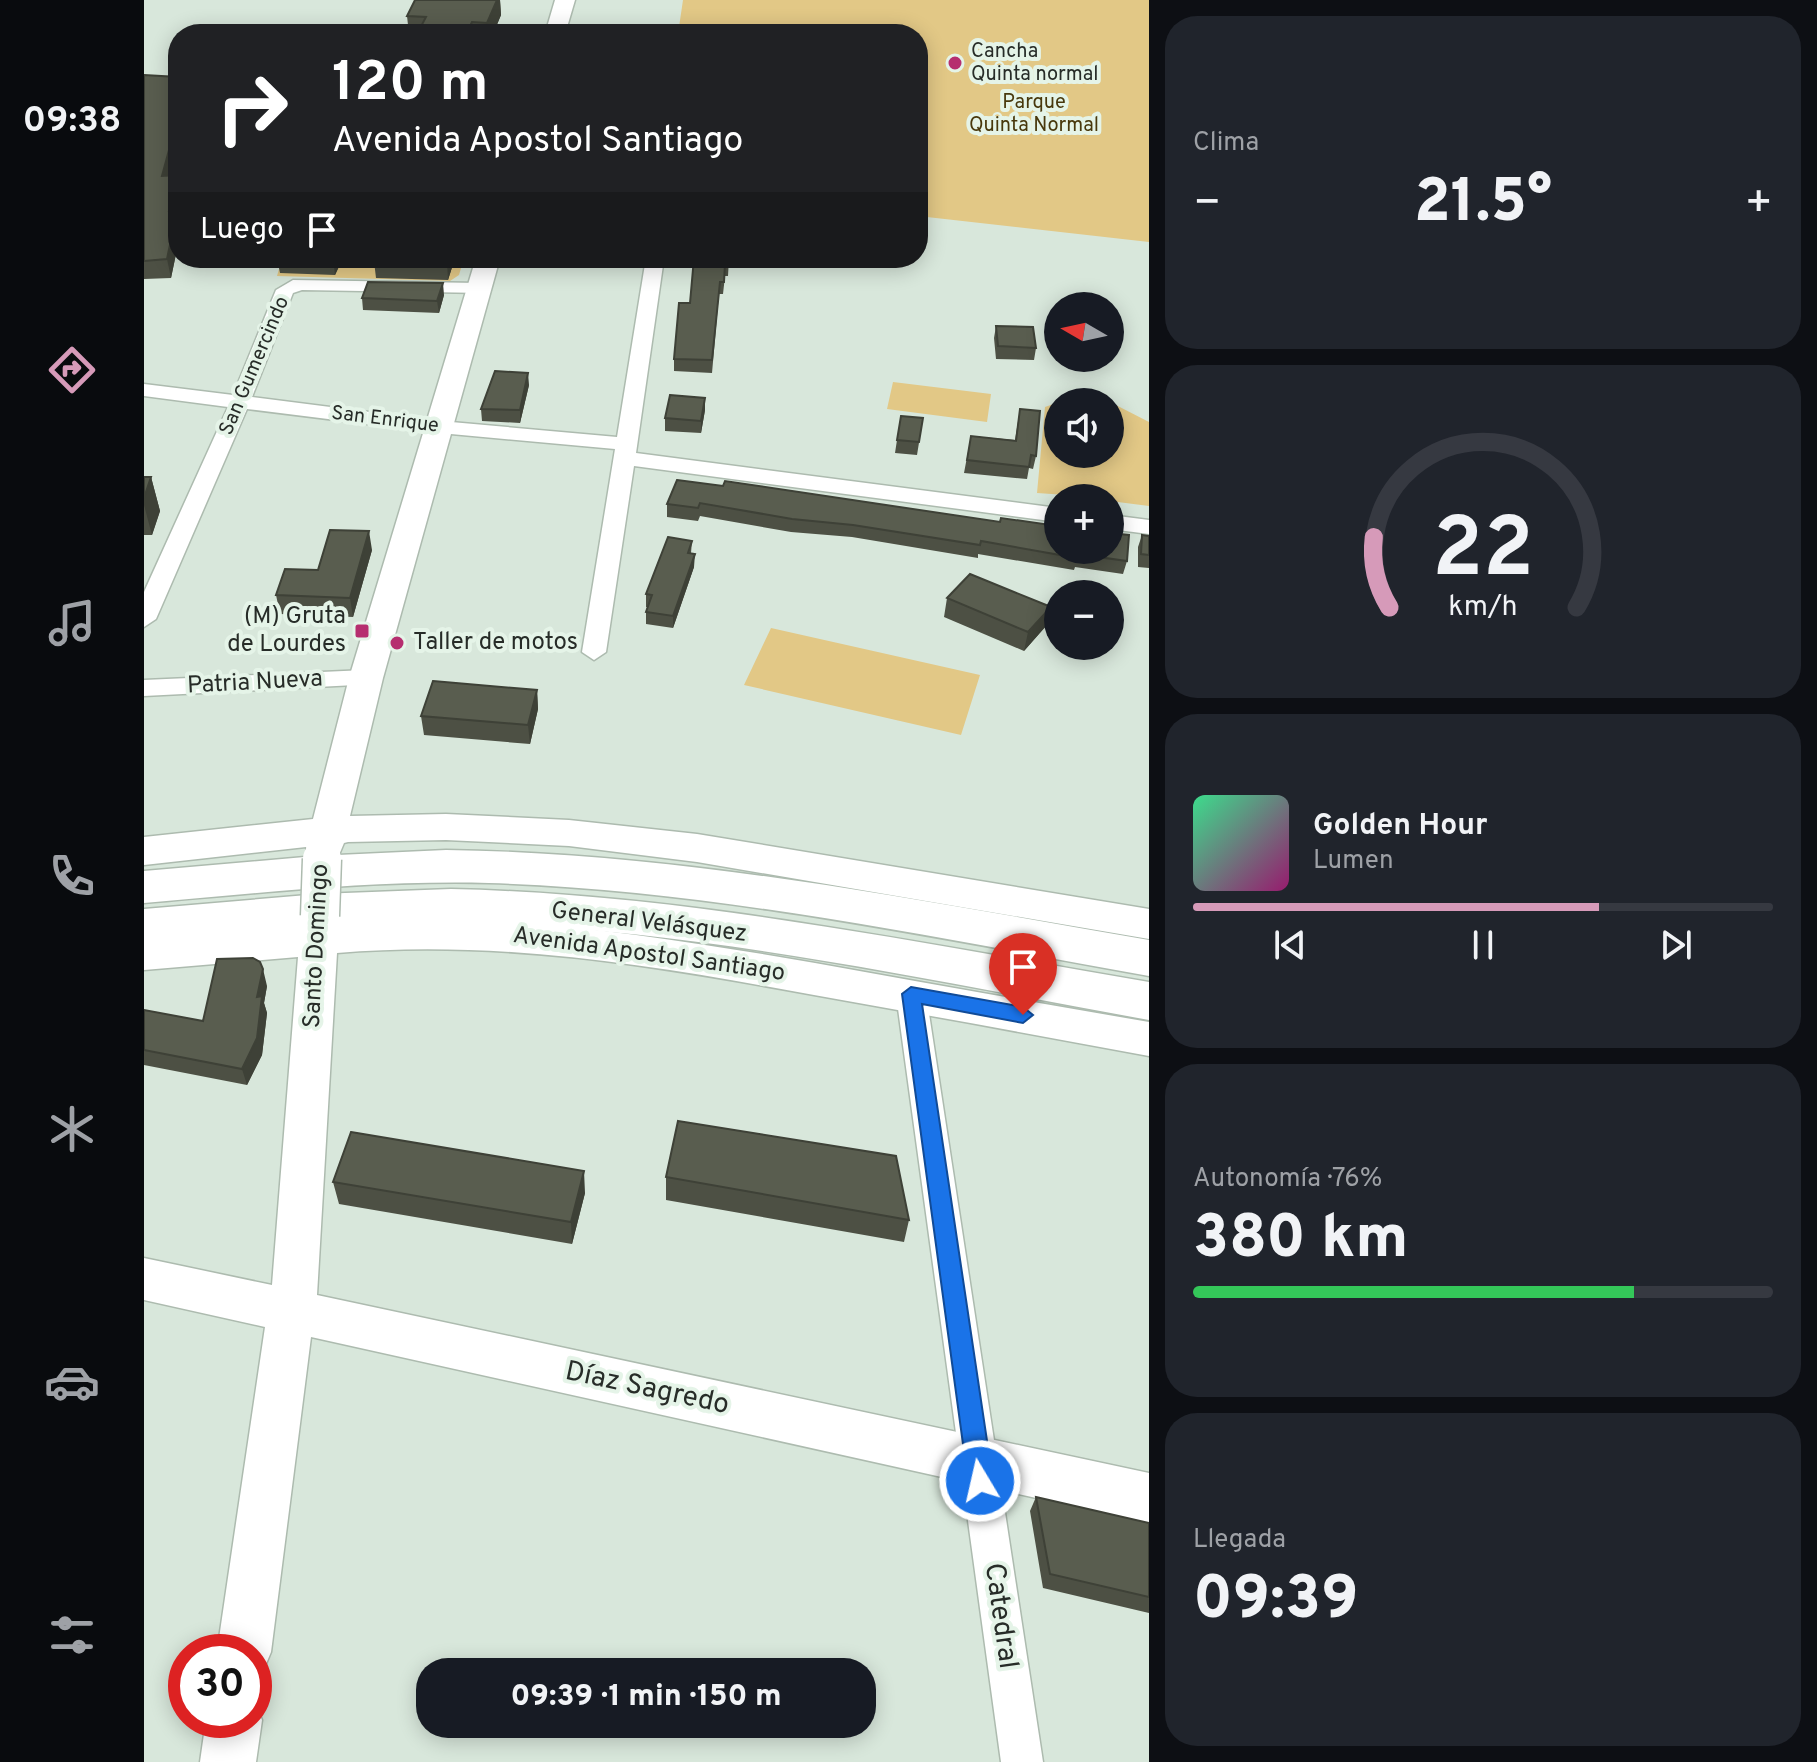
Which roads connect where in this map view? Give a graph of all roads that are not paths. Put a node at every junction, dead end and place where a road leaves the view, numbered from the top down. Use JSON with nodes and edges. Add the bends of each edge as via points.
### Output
{"nodes":[{"id":1,"x":565,"y":0,"type":"edge"},
{"id":2,"x":558,"y":24,"type":"edge"},
{"id":3,"x":485,"y":268,"type":"edge"},
{"id":4,"x":653,"y":268,"type":"edge"},
{"id":5,"x":479,"y":289,"type":"junction"},
{"id":6,"x":144,"y":390,"type":"edge"},
{"id":7,"x":240,"y":402,"type":"junction"},
{"id":8,"x":440,"y":427,"type":"junction"},
{"id":9,"x":626,"y":451,"type":"junction"},
{"id":10,"x":1044,"y":513,"type":"edge"},
{"id":11,"x":1124,"y":524,"type":"edge"},
{"id":12,"x":1149,"y":527,"type":"edge"},
{"id":13,"x":144,"y":619,"type":"edge"},
{"id":14,"x":594,"y":652,"type":"dead end"},
{"id":15,"x":366,"y":678,"type":"junction"},
{"id":16,"x":144,"y":688,"type":"edge"},
{"id":17,"x":324,"y":845,"type":"junction"},
{"id":18,"x":144,"y":851,"type":"edge"},
{"id":19,"x":144,"y":887,"type":"edge"},
{"id":20,"x":1149,"y":924,"type":"edge"},
{"id":21,"x":144,"y":926,"type":"edge"},
{"id":22,"x":320,"y":927,"type":"junction"},
{"id":23,"x":144,"y":955,"type":"edge"},
{"id":24,"x":1149,"y":958,"type":"edge"},
{"id":25,"x":911,"y":994,"type":"junction"},
{"id":26,"x":1149,"y":1001,"type":"edge"},
{"id":27,"x":1149,"y":1039,"type":"edge"},
{"id":28,"x":144,"y":1279,"type":"edge"},
{"id":29,"x":291,"y":1311,"type":"junction"},
{"id":30,"x":977,"y":1461,"type":"junction"},
{"id":31,"x":1149,"y":1498,"type":"edge"},
{"id":32,"x":246,"y":1634,"type":"edge"},
{"id":33,"x":231,"y":1738,"type":"edge"},
{"id":34,"x":228,"y":1762,"type":"edge"},
{"id":35,"x":1022,"y":1762,"type":"edge"}],
"edges":[{"from":1,"to":2,"type":"street"},
{"from":3,"to":5,"type":"street","name":"Santo Domingo"},
{"from":4,"to":9,"type":"street"},
{"from":5,"to":7,"type":"street","name":"San Gumercindo","via":[[292,286],[285,290]]},
{"from":5,"to":8,"type":"street","name":"Santo Domingo"},
{"from":6,"to":7,"type":"street","name":"San Enrique"},
{"from":7,"to":8,"type":"street","name":"San Enrique"},
{"from":7,"to":13,"type":"street","name":"San Gumercindo"},
{"from":8,"to":9,"type":"street","name":"San Enrique"},
{"from":8,"to":15,"type":"street","name":"Santo Domingo"},
{"from":9,"to":10,"type":"street","name":"San Enrique"},
{"from":9,"to":14,"type":"street"},
{"from":11,"to":12,"type":"street"},
{"from":15,"to":16,"type":"street","name":"Patria Nueva"},
{"from":15,"to":17,"type":"street","name":"Santo Domingo"},
{"from":17,"to":18,"type":"street"},
{"from":17,"to":20,"type":"street","via":[[506,828],[633,839]]},
{"from":17,"to":22,"type":"street","name":"Santo Domingo","bridge":true},
{"from":19,"to":24,"type":"highway","name":"General Velásquez","via":[[359,868],[490,867],[604,874],[747,891]]},
{"from":21,"to":26,"type":"highway","name":"General Velásquez","via":[[371,907],[557,911],[687,925]]},
{"from":22,"to":23,"type":"street","name":"Avenida Apostol Santiago"},
{"from":22,"to":25,"type":"street","name":"Avenida Apostol Santiago","via":[[595,943]]},
{"from":22,"to":29,"type":"street","name":"Santo Domingo"},
{"from":25,"to":27,"type":"street","name":"Avenida Apostol Santiago"},
{"from":25,"to":30,"type":"street","name":"Catedral"},
{"from":28,"to":29,"type":"street","name":"Díaz Sagredo"},
{"from":29,"to":30,"type":"street","name":"Díaz Sagredo"},
{"from":29,"to":32,"type":"street","name":"Santo Domingo"},
{"from":30,"to":31,"type":"street","name":"Díaz Sagredo"},
{"from":30,"to":35,"type":"street","name":"Catedral"},
{"from":33,"to":34,"type":"street"}]}
